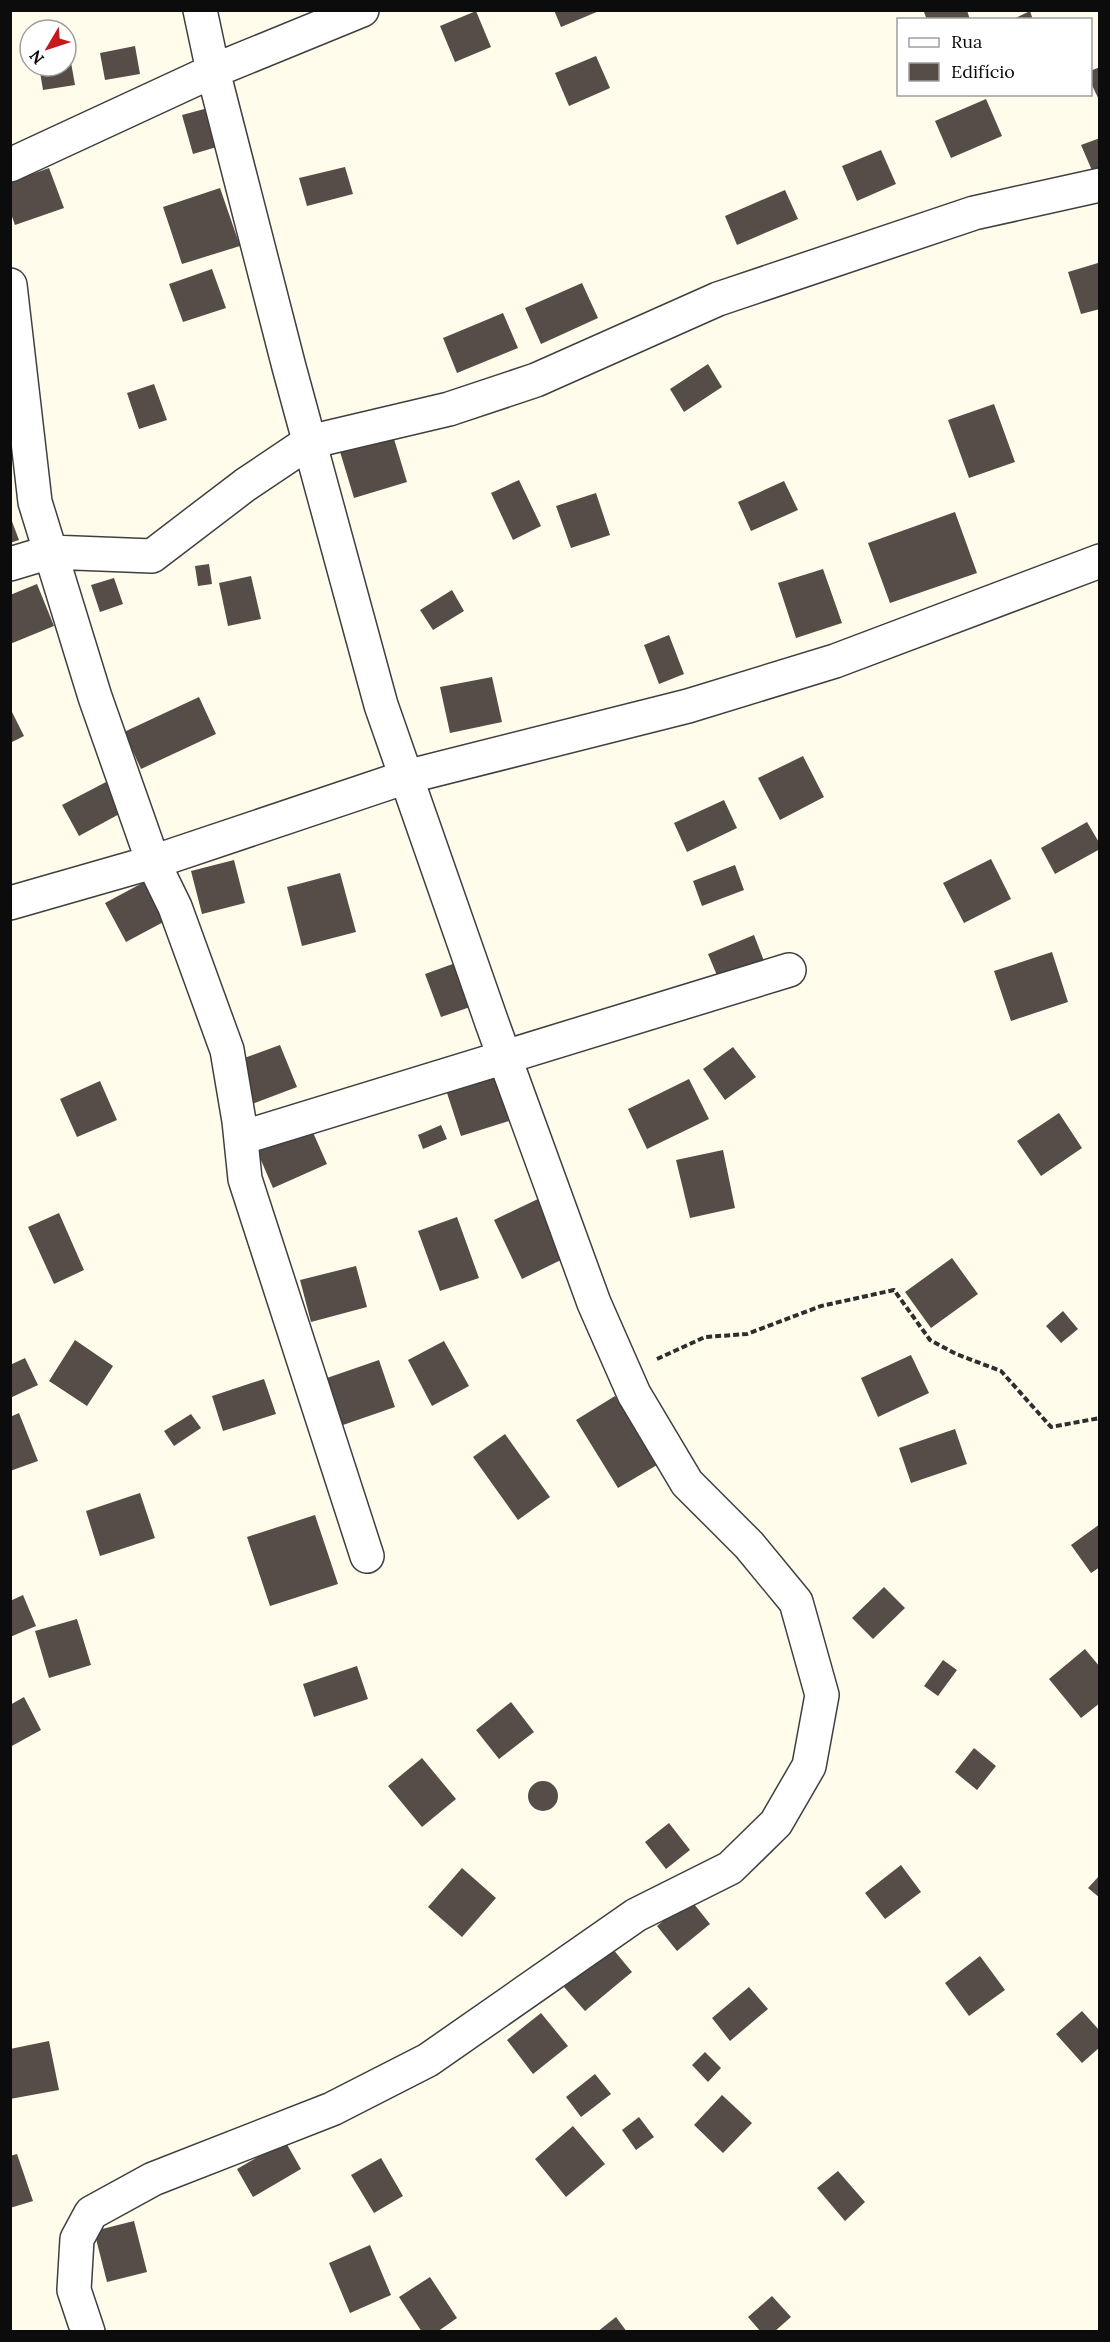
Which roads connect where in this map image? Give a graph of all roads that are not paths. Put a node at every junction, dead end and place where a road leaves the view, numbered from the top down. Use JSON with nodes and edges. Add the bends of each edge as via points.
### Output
{"nodes":[{"id":1,"x":200,"y":10,"type":"edge"},
{"id":2,"x":362,"y":10,"type":"edge"},
{"id":3,"x":213,"y":71,"type":"junction"},
{"id":4,"x":10,"y":165,"type":"edge"},
{"id":5,"x":1100,"y":185,"type":"edge"},
{"id":6,"x":10,"y":285,"type":"edge"},
{"id":7,"x":309,"y":442,"type":"junction"},
{"id":8,"x":50,"y":552,"type":"junction"},
{"id":9,"x":1100,"y":561,"type":"edge"},
{"id":10,"x":10,"y":564,"type":"edge"},
{"id":11,"x":406,"y":777,"type":"junction"},
{"id":12,"x":153,"y":862,"type":"junction"},
{"id":13,"x":10,"y":903,"type":"edge"},
{"id":14,"x":789,"y":970,"type":"dead end"},
{"id":15,"x":505,"y":1059,"type":"junction"},
{"id":16,"x":241,"y":1138,"type":"junction"},
{"id":17,"x":367,"y":1556,"type":"dead end"},
{"id":18,"x":88,"y":2331,"type":"edge"}],
"edges":[{"from":1,"to":3,"type":"street"},
{"from":2,"to":3,"type":"street"},
{"from":3,"to":4,"type":"street"},
{"from":3,"to":7,"type":"street"},
{"from":5,"to":7,"type":"street","via":[[951,220],[718,299],[536,380],[449,409]]},
{"from":6,"to":8,"type":"street","via":[[34,502]]},
{"from":7,"to":8,"type":"street","via":[[152,556]]},
{"from":7,"to":11,"type":"street","via":[[381,705]]},
{"from":8,"to":10,"type":"street"},
{"from":8,"to":12,"type":"street","via":[[95,697]]},
{"from":9,"to":11,"type":"street","via":[[835,661],[688,706]]},
{"from":11,"to":12,"type":"street"},
{"from":11,"to":15,"type":"street"},
{"from":12,"to":13,"type":"street"},
{"from":12,"to":16,"type":"street","via":[[176,907],[227,1050]]},
{"from":14,"to":15,"type":"street"},
{"from":15,"to":16,"type":"street"},
{"from":15,"to":18,"type":"street","via":[[594,1303],[634,1394],[687,1483],[749,1545],[796,1602],[822,1695],[809,1766],[776,1823],[730,1868],[636,1915],[428,2060],[332,2109],[153,2179],[91,2213],[77,2239],[75,2290]]},
{"from":16,"to":17,"type":"street","via":[[245,1179]]}]}
